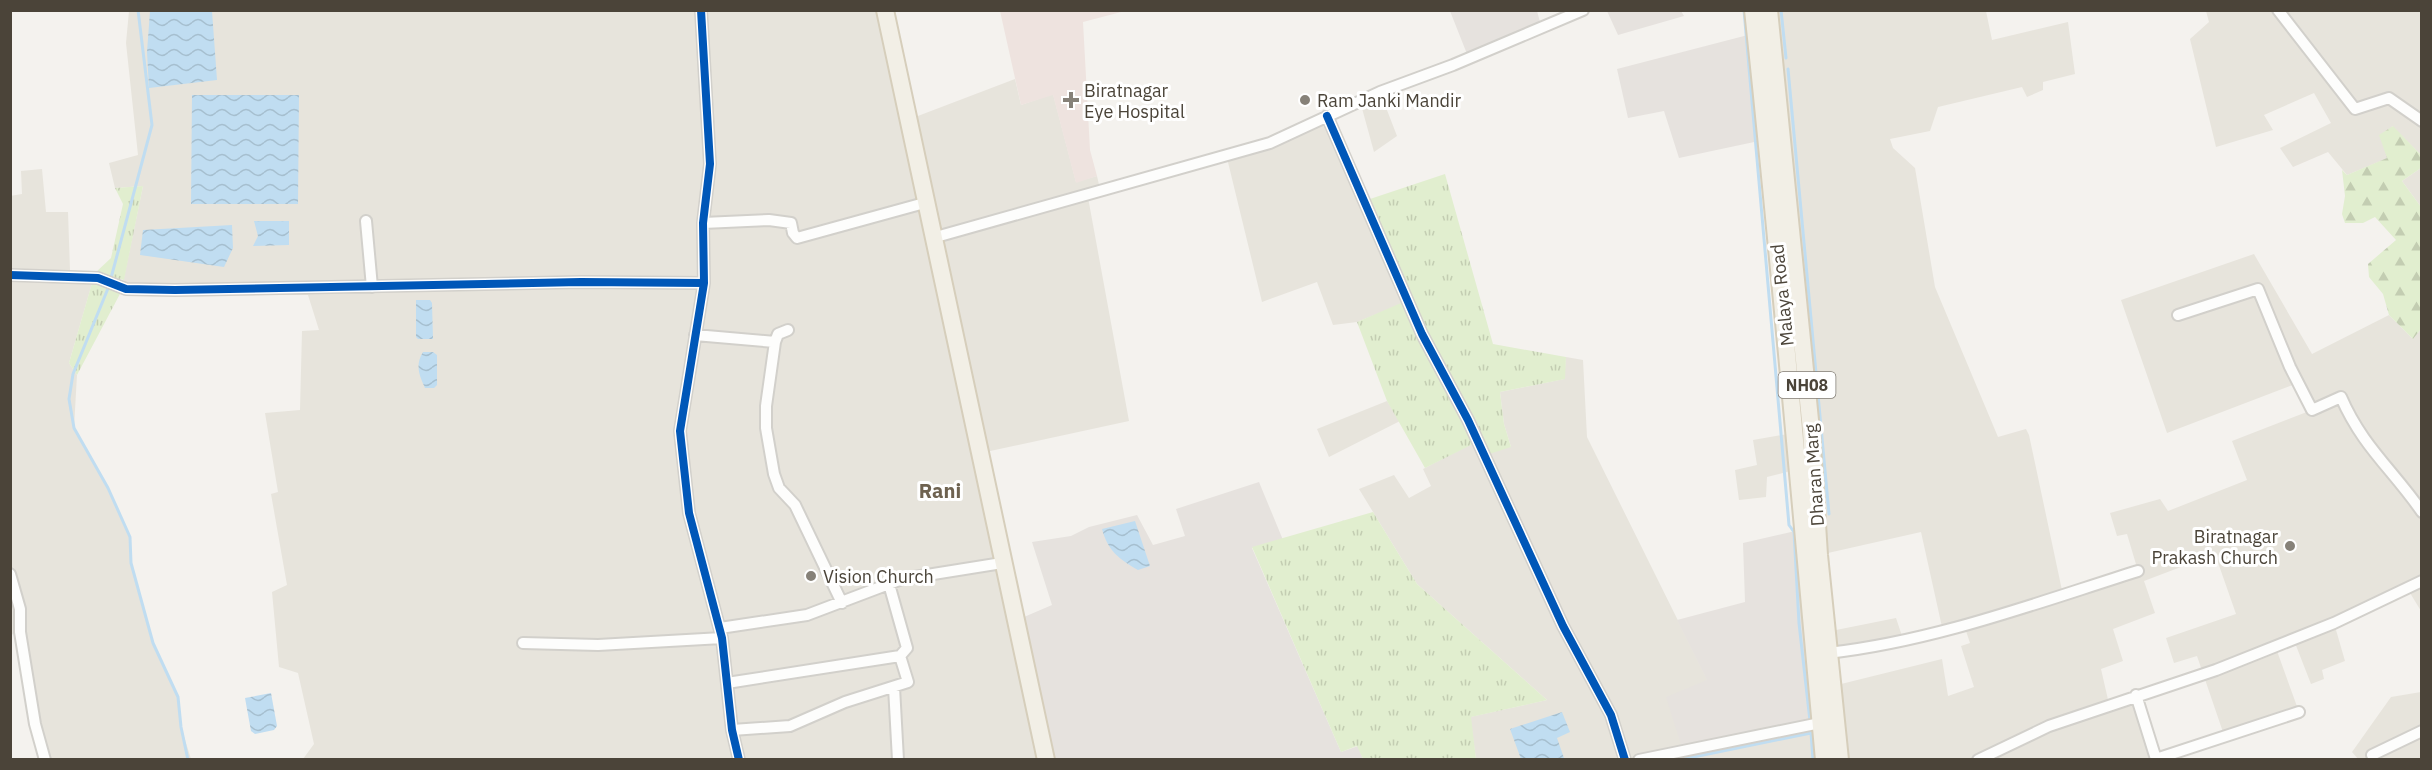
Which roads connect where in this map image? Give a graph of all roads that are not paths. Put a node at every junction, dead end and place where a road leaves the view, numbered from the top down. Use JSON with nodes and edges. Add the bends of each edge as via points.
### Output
{"nodes":[{"id":1,"x":701,"y":10,"type":"edge"},
{"id":2,"x":885,"y":10,"type":"edge"},
{"id":3,"x":1583,"y":10,"type":"edge"},
{"id":4,"x":1754,"y":10,"type":"edge"},
{"id":5,"x":1769,"y":10,"type":"edge"},
{"id":6,"x":2278,"y":10,"type":"edge"},
{"id":7,"x":1327,"y":116,"type":"junction"},
{"id":8,"x":2421,"y":121,"type":"edge"},
{"id":9,"x":1777,"y":156,"type":"junction"},
{"id":10,"x":928,"y":202,"type":"junction"},
{"id":11,"x":366,"y":221,"type":"dead end"},
{"id":12,"x":703,"y":223,"type":"junction"},
{"id":13,"x":936,"y":237,"type":"junction"},
{"id":14,"x":10,"y":275,"type":"edge"},
{"id":15,"x":704,"y":284,"type":"junction"},
{"id":16,"x":372,"y":287,"type":"junction"},
{"id":17,"x":2178,"y":315,"type":"dead end"},
{"id":18,"x":788,"y":330,"type":"dead end"},
{"id":19,"x":695,"y":335,"type":"junction"},
{"id":20,"x":775,"y":342,"type":"junction"},
{"id":21,"x":2421,"y":512,"type":"edge"},
{"id":22,"x":1002,"y":563,"type":"junction"},
{"id":23,"x":2138,"y":571,"type":"dead end"},
{"id":24,"x":10,"y":574,"type":"edge"},
{"id":25,"x":2421,"y":581,"type":"edge"},
{"id":26,"x":889,"y":584,"type":"junction"},
{"id":27,"x":842,"y":603,"type":"junction"},
{"id":28,"x":721,"y":633,"type":"junction"},
{"id":29,"x":523,"y":643,"type":"dead end"},
{"id":30,"x":1828,"y":653,"type":"junction"},
{"id":31,"x":900,"y":656,"type":"junction"},
{"id":32,"x":727,"y":683,"type":"junction"},
{"id":33,"x":894,"y":687,"type":"junction"},
{"id":34,"x":2136,"y":696,"type":"junction"},
{"id":35,"x":2299,"y":712,"type":"dead end"},
{"id":36,"x":1829,"y":721,"type":"junction"},
{"id":37,"x":732,"y":730,"type":"junction"},
{"id":38,"x":2421,"y":731,"type":"edge"},
{"id":39,"x":1998,"y":755,"type":"edge"},
{"id":40,"x":2372,"y":755,"type":"dead end"},
{"id":41,"x":45,"y":759,"type":"edge"},
{"id":42,"x":739,"y":759,"type":"edge"},
{"id":43,"x":898,"y":759,"type":"edge"},
{"id":44,"x":1046,"y":759,"type":"edge"},
{"id":45,"x":1625,"y":759,"type":"edge"},
{"id":46,"x":1639,"y":759,"type":"edge"},
{"id":47,"x":1824,"y":759,"type":"edge"},
{"id":48,"x":1840,"y":759,"type":"edge"},
{"id":49,"x":1978,"y":759,"type":"edge"}],
"edges":[{"from":1,"to":12,"type":"street","via":[[710,164]]},
{"from":2,"to":10,"type":"main road"},
{"from":3,"to":7,"type":"street"},
{"from":4,"to":9,"type":"main road","name":"Malaya Road","number":"NH08"},
{"from":5,"to":9,"type":"main road","name":"Dharan Marg","number":"NH08"},
{"from":6,"to":8,"type":"street","via":[[2355,109],[2389,98]]},
{"from":7,"to":13,"type":"street","via":[[1270,143]]},
{"from":7,"to":45,"type":"street","via":[[1422,334],[1468,420],[1563,626],[1611,715]]},
{"from":9,"to":30,"type":"main road","name":"Dharan Marg","number":"NH08","via":[[1811,430]]},
{"from":9,"to":36,"type":"main road","name":"Malaya Road","number":"NH08"},
{"from":10,"to":12,"type":"street","via":[[797,238],[791,223]]},
{"from":10,"to":13,"type":"main road"},
{"from":11,"to":16,"type":"street"},
{"from":12,"to":15,"type":"street"},
{"from":13,"to":22,"type":"main road"},
{"from":14,"to":16,"type":"street","via":[[98,278],[126,289]]},
{"from":15,"to":16,"type":"street","via":[[581,282]]},
{"from":15,"to":19,"type":"street"},
{"from":17,"to":21,"type":"street","via":[[2258,290],[2312,410],[2341,397],[2365,443]]},
{"from":18,"to":20,"type":"street","via":[[778,334]]},
{"from":19,"to":20,"type":"street"},
{"from":19,"to":28,"type":"street","via":[[680,431],[683,473],[694,535]]},
{"from":20,"to":27,"type":"street","via":[[766,406],[771,462],[780,488],[795,505]]},
{"from":22,"to":26,"type":"street"},
{"from":22,"to":44,"type":"main road"},
{"from":23,"to":30,"type":"street","via":[[2001,616]]},
{"from":24,"to":41,"type":"street","via":[[20,609],[35,724]]},
{"from":25,"to":34,"type":"street","via":[[2216,670]]},
{"from":26,"to":27,"type":"street"},
{"from":26,"to":31,"type":"street","via":[[907,648]]},
{"from":27,"to":28,"type":"street","via":[[807,615]]},
{"from":28,"to":29,"type":"street","via":[[598,645]]},
{"from":28,"to":32,"type":"street"},
{"from":30,"to":36,"type":"main road","name":"Dharan Marg","number":"NH08"},
{"from":31,"to":32,"type":"street"},
{"from":31,"to":33,"type":"street","via":[[908,682]]},
{"from":32,"to":37,"type":"street"},
{"from":33,"to":37,"type":"street","via":[[845,702],[790,726]]},
{"from":33,"to":43,"type":"street"},
{"from":34,"to":35,"type":"street","via":[[2156,759]]},
{"from":34,"to":39,"type":"street","via":[[2049,726]]},
{"from":36,"to":46,"type":"street"},
{"from":36,"to":47,"type":"main road","name":"Malaya Road","number":"NH08"},
{"from":36,"to":48,"type":"main road","name":"Dharan Marg","number":"NH08"},
{"from":37,"to":42,"type":"street"},
{"from":38,"to":40,"type":"street"},
{"from":39,"to":49,"type":"street"}]}
